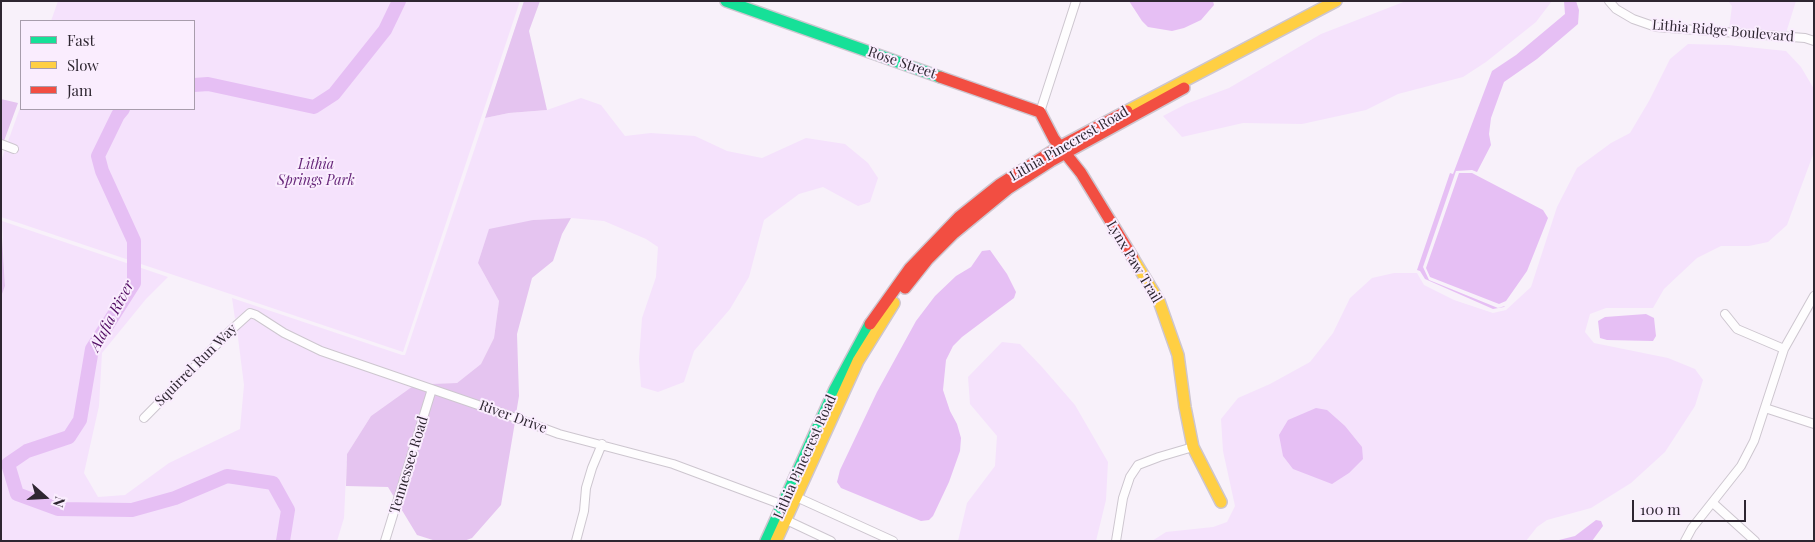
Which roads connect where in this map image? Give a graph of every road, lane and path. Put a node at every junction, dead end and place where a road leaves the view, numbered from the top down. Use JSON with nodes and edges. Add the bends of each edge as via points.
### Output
{"nodes":[{"id":1,"x":726,"y":1,"type":"edge"},
{"id":2,"x":1076,"y":1,"type":"edge"},
{"id":3,"x":1336,"y":1,"type":"edge"},
{"id":4,"x":1609,"y":1,"type":"edge"},
{"id":5,"x":1814,"y":41,"type":"edge"},
{"id":6,"x":1040,"y":112,"type":"junction"},
{"id":7,"x":1,"y":144,"type":"edge"},
{"id":8,"x":14,"y":149,"type":"dead end"},
{"id":9,"x":1062,"y":150,"type":"junction"},
{"id":10,"x":1814,"y":296,"type":"edge"},
{"id":11,"x":250,"y":313,"type":"joint"},
{"id":12,"x":1725,"y":314,"type":"dead end"},
{"id":13,"x":1784,"y":349,"type":"junction"},
{"id":14,"x":432,"y":389,"type":"junction"},
{"id":15,"x":1765,"y":408,"type":"junction"},
{"id":16,"x":144,"y":418,"type":"dead end"},
{"id":17,"x":1814,"y":424,"type":"edge"},
{"id":18,"x":602,"y":444,"type":"junction"},
{"id":19,"x":1193,"y":447,"type":"junction"},
{"id":20,"x":792,"y":494,"type":"junction"},
{"id":21,"x":1220,"y":502,"type":"dead end"},
{"id":22,"x":1713,"y":503,"type":"junction"},
{"id":23,"x":783,"y":505,"type":"junction"},
{"id":24,"x":781,"y":518,"type":"junction"},
{"id":25,"x":385,"y":541,"type":"edge"},
{"id":26,"x":576,"y":541,"type":"edge"},
{"id":27,"x":766,"y":541,"type":"edge"},
{"id":28,"x":776,"y":541,"type":"edge"},
{"id":29,"x":831,"y":541,"type":"edge"},
{"id":30,"x":893,"y":541,"type":"edge"},
{"id":31,"x":1116,"y":541,"type":"edge"},
{"id":32,"x":1685,"y":541,"type":"edge"},
{"id":33,"x":1755,"y":541,"type":"edge"}],
"edges":[{"from":1,"to":6,"type":"main road","name":"Rose Street"},
{"from":2,"to":6,"type":"street"},
{"from":3,"to":9,"type":"main road","name":"Lithia Pinecrest Road","via":[[1190,77]]},
{"from":4,"to":5,"type":"street","name":"Lithia Ridge Boulevard","via":[[1633,19],[1656,27]]},
{"from":6,"to":9,"type":"main road"},
{"from":7,"to":8,"type":"street"},
{"from":9,"to":19,"type":"main road","name":"Lynx Paw Trail","via":[[1081,173],[1159,301],[1178,355]]},
{"from":9,"to":20,"type":"main road","name":"Lithia Pinecrest Road","via":[[999,185],[966,211],[925,251],[895,287],[853,353]]},
{"from":10,"to":13,"type":"street"},
{"from":11,"to":14,"type":"street","name":"River Drive","via":[[320,351]]},
{"from":11,"to":16,"type":"street","name":"Squirrel Run Way"},
{"from":12,"to":13,"type":"street","via":[[1737,328]]},
{"from":13,"to":15,"type":"street"},
{"from":14,"to":18,"type":"street","name":"River Drive","via":[[558,434]]},
{"from":14,"to":25,"type":"street","name":"Tennessee Road"},
{"from":15,"to":17,"type":"street"},
{"from":15,"to":22,"type":"street","via":[[1754,441]]},
{"from":18,"to":23,"type":"street","name":"River Drive","via":[[674,464]]},
{"from":18,"to":26,"type":"street","via":[[586,488]]},
{"from":19,"to":21,"type":"main road","name":"Lynx Paw Trail"},
{"from":19,"to":31,"type":"street","via":[[1138,465],[1130,476]]},
{"from":20,"to":23,"type":"main road","name":"Lithia Pinecrest Road"},
{"from":20,"to":24,"type":"main road","name":"Lithia Pinecrest Road"},
{"from":20,"to":30,"type":"street"},
{"from":22,"to":32,"type":"street"},
{"from":22,"to":33,"type":"street"},
{"from":23,"to":24,"type":"main road","name":"Lithia Pinecrest Road"},
{"from":24,"to":27,"type":"main road","name":"Lithia Pinecrest Road"},
{"from":24,"to":28,"type":"main road","name":"Lithia Pinecrest Road"},
{"from":24,"to":29,"type":"street"}]}
